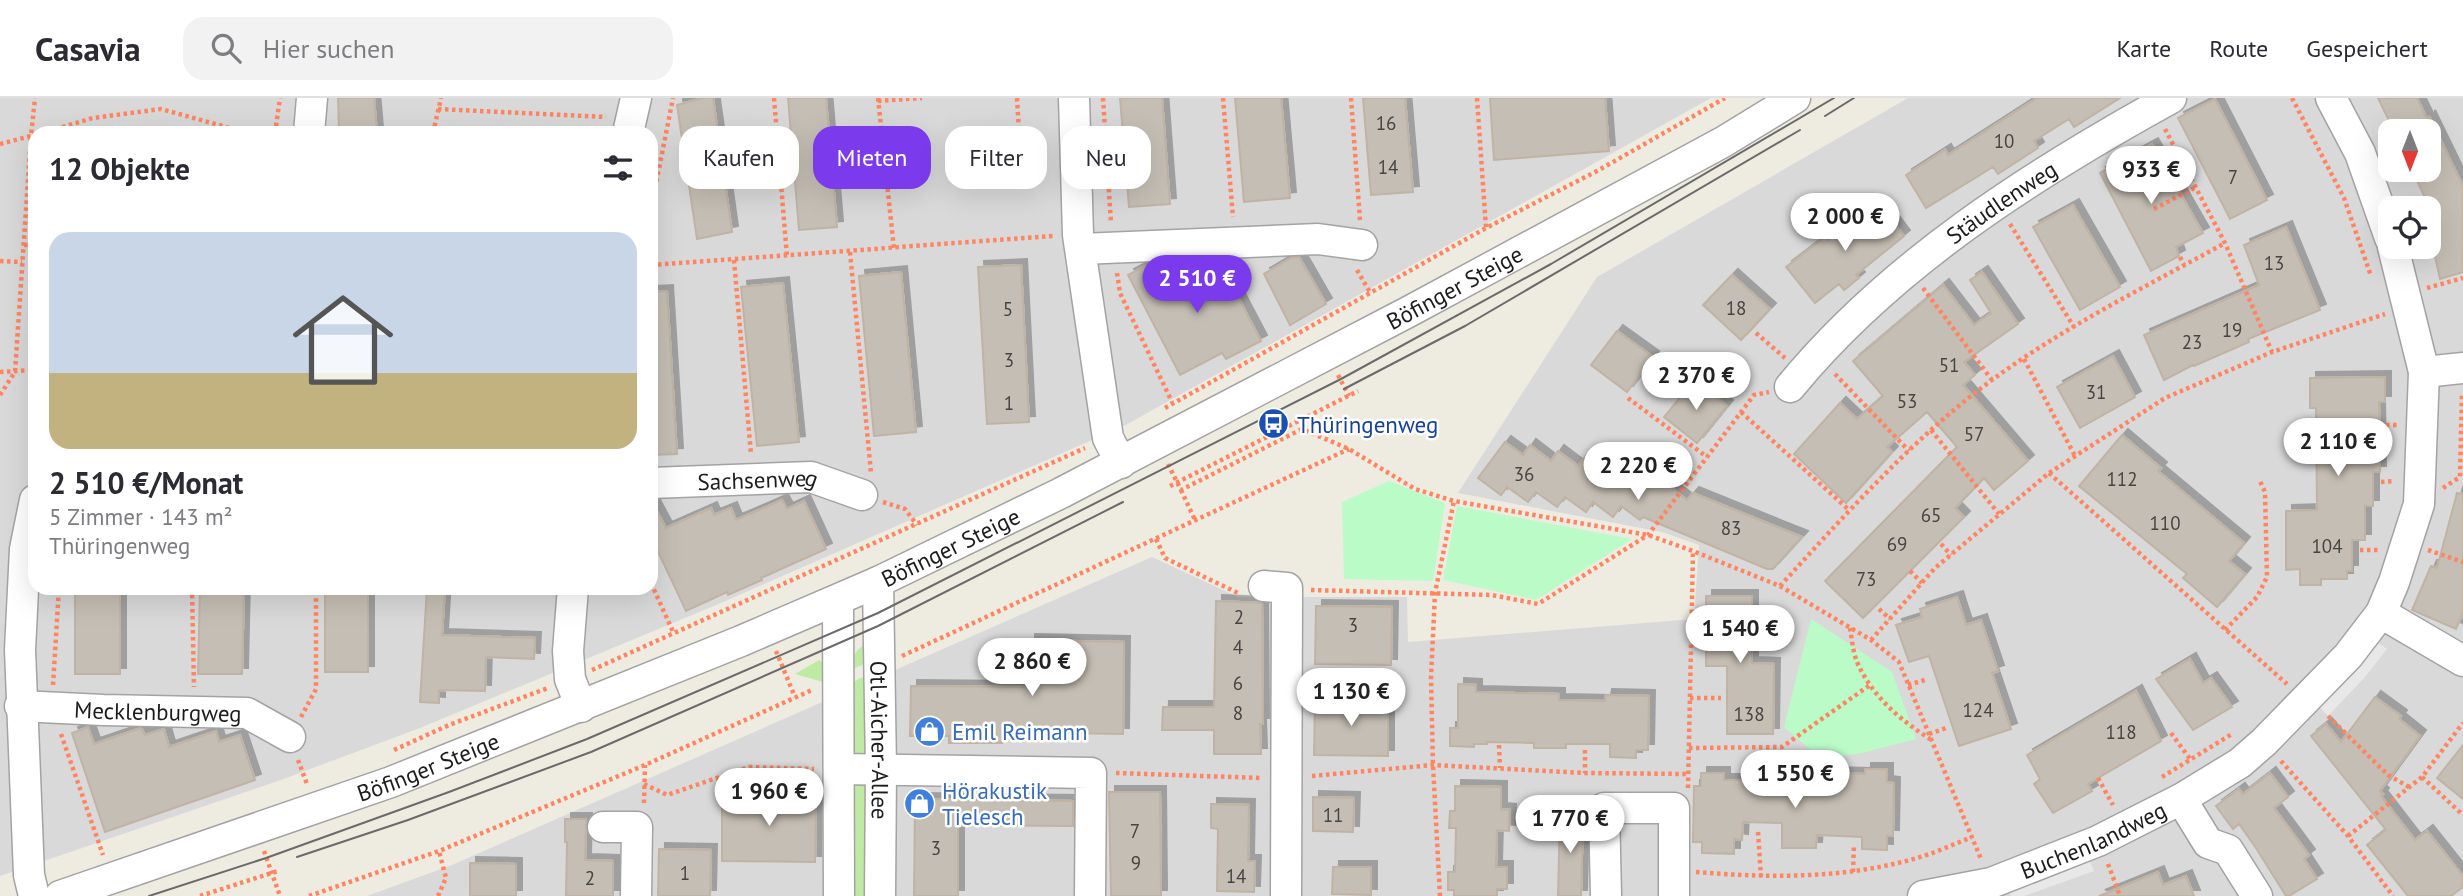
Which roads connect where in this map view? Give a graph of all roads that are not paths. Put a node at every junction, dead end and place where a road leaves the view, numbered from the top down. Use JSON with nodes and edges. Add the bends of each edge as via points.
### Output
{"nodes":[{"id":1,"x":312,"y":98,"type":"edge"},
{"id":2,"x":1074,"y":98,"type":"edge"},
{"id":3,"x":1795,"y":98,"type":"edge"},
{"id":4,"x":2332,"y":98,"type":"edge"},
{"id":5,"x":2162,"y":103,"type":"edge"},
{"id":6,"x":310,"y":126,"type":"edge"},
{"id":7,"x":2378,"y":204,"type":"edge"},
{"id":8,"x":1079,"y":242,"type":"junction"},
{"id":9,"x":1362,"y":245,"type":"road end"},
{"id":10,"x":2392,"y":259,"type":"edge"},
{"id":11,"x":2463,"y":368,"type":"edge"},
{"id":12,"x":1803,"y":372,"type":"road end"},
{"id":13,"x":2424,"y":372,"type":"junction"},
{"id":14,"x":1114,"y":450,"type":"junction"},
{"id":15,"x":658,"y":483,"type":"edge"},
{"id":16,"x":868,"y":497,"type":"road end"},
{"id":17,"x":28,"y":516,"type":"edge"},
{"id":18,"x":13,"y":550,"type":"edge"},
{"id":19,"x":878,"y":582,"type":"junction"},
{"id":20,"x":1276,"y":587,"type":"road end"},
{"id":21,"x":572,"y":595,"type":"edge"},
{"id":22,"x":838,"y":600,"type":"junction"},
{"id":23,"x":2381,"y":613,"type":"junction"},
{"id":24,"x":2463,"y":661,"type":"edge"},
{"id":25,"x":576,"y":693,"type":"junction"},
{"id":26,"x":20,"y":706,"type":"junction"},
{"id":27,"x":290,"y":737,"type":"road end"},
{"id":28,"x":840,"y":769,"type":"junction"},
{"id":29,"x":881,"y":769,"type":"junction"},
{"id":30,"x":2182,"y":799,"type":"junction"},
{"id":31,"x":603,"y":827,"type":"dead end"},
{"id":32,"x":1673,"y":883,"type":"edge"},
{"id":33,"x":34,"y":896,"type":"edge"},
{"id":34,"x":60,"y":896,"type":"edge"},
{"id":35,"x":636,"y":896,"type":"edge"},
{"id":36,"x":839,"y":896,"type":"edge"},
{"id":37,"x":880,"y":896,"type":"edge"},
{"id":38,"x":1090,"y":896,"type":"edge"},
{"id":39,"x":1286,"y":896,"type":"edge"},
{"id":40,"x":1606,"y":896,"type":"edge"},
{"id":41,"x":1923,"y":896,"type":"edge"},
{"id":42,"x":2257,"y":896,"type":"edge"}],
"edges":[{"from":1,"to":6,"type":"street"},
{"from":2,"to":8,"type":"street"},
{"from":3,"to":14,"type":"street","name":"Böfinger Steige","via":[[1594,214]]},
{"from":4,"to":7,"type":"street","via":[[2360,153]]},
{"from":5,"to":12,"type":"street","name":"Stäudlenweg","via":[[1997,202],[1909,270],[1832,338]]},
{"from":8,"to":9,"type":"street","via":[[1318,239]]},
{"from":8,"to":14,"type":"street"},
{"from":10,"to":13,"type":"street","name":"Buchenlandweg","via":[[2390,303]]},
{"from":11,"to":13,"type":"street"},
{"from":13,"to":23,"type":"street","name":"Buchenlandweg","via":[[2419,504]]},
{"from":14,"to":19,"type":"street","name":"Böfinger Steige"},
{"from":15,"to":16,"type":"street","name":"Sachsenweg","via":[[811,477]]},
{"from":17,"to":18,"type":"street"},
{"from":18,"to":26,"type":"street"},
{"from":19,"to":22,"type":"street","name":"Böfinger Steige"},
{"from":19,"to":29,"type":"street","name":"Otl-Aicher-Allee"},
{"from":20,"to":39,"type":"street","via":[[1287,779]]},
{"from":21,"to":25,"type":"street","via":[[568,651]]},
{"from":22,"to":25,"type":"street","name":"Böfinger Steige"},
{"from":22,"to":28,"type":"street","name":"Otl-Aicher-Allee"},
{"from":23,"to":24,"type":"street"},
{"from":23,"to":30,"type":"street","name":"Buchenlandweg","via":[[2347,656],[2298,698],[2264,742],[2240,763]]},
{"from":25,"to":34,"type":"street","name":"Böfinger Steige","via":[[391,782]]},
{"from":26,"to":27,"type":"street","name":"Mecklenburgweg","via":[[247,713]]},
{"from":26,"to":33,"type":"street"},
{"from":28,"to":29,"type":"street"},
{"from":28,"to":36,"type":"street","name":"Otl-Aicher-Allee"},
{"from":29,"to":37,"type":"street","name":"Otl-Aicher-Allee"},
{"from":29,"to":38,"type":"street","via":[[1091,773]]},
{"from":30,"to":41,"type":"street","name":"Buchenlandweg","via":[[2098,841],[1991,883]]},
{"from":30,"to":42,"type":"street","name":"Buchenlandweg","via":[[2208,843],[2228,850]]},
{"from":31,"to":35,"type":"street","via":[[637,827]]},
{"from":32,"to":40,"type":"street","via":[[1674,808],[1604,808]]}]}
